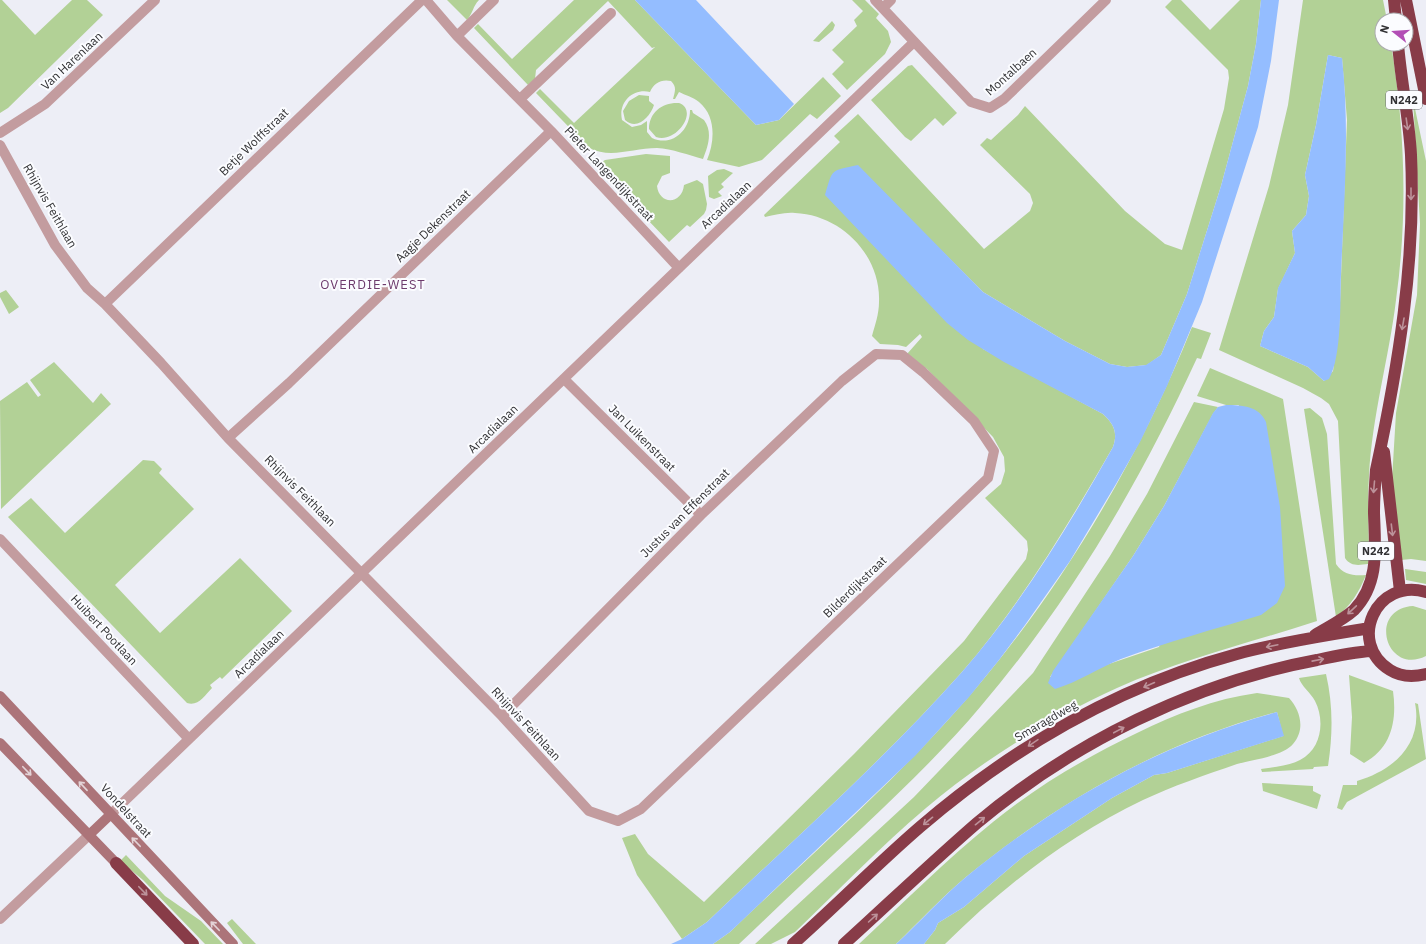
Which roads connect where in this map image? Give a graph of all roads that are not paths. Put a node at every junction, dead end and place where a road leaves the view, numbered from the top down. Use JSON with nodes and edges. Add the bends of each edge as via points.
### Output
{"nodes":[{"id":1,"x":156,"y":0,"type":"edge"},
{"id":2,"x":422,"y":0,"type":"edge"},
{"id":3,"x":426,"y":0,"type":"edge"},
{"id":4,"x":494,"y":0,"type":"edge"},
{"id":5,"x":875,"y":0,"type":"edge"},
{"id":6,"x":891,"y":0,"type":"edge"},
{"id":7,"x":1106,"y":0,"type":"edge"},
{"id":8,"x":1394,"y":0,"type":"edge"},
{"id":9,"x":1406,"y":0,"type":"edge"},
{"id":10,"x":882,"y":8,"type":"junction"},
{"id":11,"x":1395,"y":12,"type":"edge"},
{"id":12,"x":611,"y":13,"type":"dead end"},
{"id":13,"x":457,"y":36,"type":"junction"},
{"id":14,"x":914,"y":42,"type":"junction"},
{"id":15,"x":1399,"y":52,"type":"edge"},
{"id":16,"x":520,"y":99,"type":"junction"},
{"id":17,"x":1426,"y":99,"type":"edge"},
{"id":18,"x":551,"y":131,"type":"junction"},
{"id":19,"x":0,"y":133,"type":"edge"},
{"id":20,"x":0,"y":145,"type":"edge"},
{"id":21,"x":679,"y":268,"type":"junction"},
{"id":22,"x":105,"y":304,"type":"junction"},
{"id":23,"x":902,"y":355,"type":"joint"},
{"id":24,"x":564,"y":379,"type":"junction"},
{"id":25,"x":1384,"y":435,"type":"junction"},
{"id":26,"x":228,"y":438,"type":"junction"},
{"id":27,"x":701,"y":515,"type":"junction"},
{"id":28,"x":0,"y":539,"type":"edge"},
{"id":29,"x":362,"y":573,"type":"junction"},
{"id":30,"x":1400,"y":592,"type":"junction"},
{"id":31,"x":1426,"y":592,"type":"edge"},
{"id":32,"x":1369,"y":628,"type":"junction"},
{"id":33,"x":1310,"y":638,"type":"junction"},
{"id":34,"x":1372,"y":651,"type":"junction"},
{"id":35,"x":1426,"y":674,"type":"edge"},
{"id":36,"x":0,"y":696,"type":"edge"},
{"id":37,"x":502,"y":716,"type":"junction"},
{"id":38,"x":189,"y":739,"type":"junction"},
{"id":39,"x":0,"y":743,"type":"edge"},
{"id":40,"x":110,"y":815,"type":"junction"},
{"id":41,"x":618,"y":821,"type":"joint"},
{"id":42,"x":89,"y":835,"type":"junction"},
{"id":43,"x":116,"y":863,"type":"joint"},
{"id":44,"x":0,"y":919,"type":"edge"},
{"id":45,"x":193,"y":944,"type":"edge"},
{"id":46,"x":233,"y":944,"type":"edge"},
{"id":47,"x":793,"y":944,"type":"edge"},
{"id":48,"x":844,"y":944,"type":"edge"}],
"edges":[{"from":1,"to":19,"type":"street","name":"Van Harenlaan","via":[[45,104]]},
{"from":2,"to":22,"type":"street","name":"Betje Wolffstraat"},
{"from":3,"to":13,"type":"street","name":"Pieter Langendijkstraat"},
{"from":4,"to":13,"type":"street"},
{"from":5,"to":10,"type":"street"},
{"from":6,"to":10,"type":"street"},
{"from":7,"to":14,"type":"street","name":"Montalbaen","via":[[1004,99],[990,108],[971,102]]},
{"from":8,"to":11,"type":"highway"},
{"from":9,"to":17,"type":"highway","number":"N242"},
{"from":10,"to":14,"type":"street"},
{"from":12,"to":16,"type":"street"},
{"from":13,"to":16,"type":"street","name":"Pieter Langendijkstraat"},
{"from":14,"to":21,"type":"street","name":"Arcadialaan"},
{"from":15,"to":25,"type":"highway","number":"N242","one_way":true,"via":[[1411,156],[1412,218],[1404,315]]},
{"from":16,"to":18,"type":"street","name":"Pieter Langendijkstraat"},
{"from":18,"to":21,"type":"street","name":"Pieter Langendijkstraat"},
{"from":18,"to":26,"type":"street","name":"Aagje Dekenstraat"},
{"from":20,"to":22,"type":"street","name":"Rhijnvis Feithlaan","via":[[55,245],[87,288]]},
{"from":21,"to":24,"type":"street","name":"Arcadialaan"},
{"from":22,"to":26,"type":"street","name":"Rhijnvis Feithlaan"},
{"from":23,"to":27,"type":"street","name":"Justus van Effenstraat","via":[[876,354],[842,380]]},
{"from":23,"to":41,"type":"street","name":"Bilderdijkstraat","via":[[974,421],[994,451],[988,478],[641,809]]},
{"from":24,"to":27,"type":"street","name":"Jan Luikenstraat"},
{"from":24,"to":29,"type":"street","name":"Arcadialaan"},
{"from":25,"to":30,"type":"highway","number":"N242","one_way":true,"via":[[1385,470]]},
{"from":25,"to":33,"type":"highway","number":"N242","one_way":true,"via":[[1376,470],[1376,548],[1373,576],[1368,591],[1354,610]]},
{"from":26,"to":29,"type":"street","name":"Rhijnvis Feithlaan"},
{"from":27,"to":37,"type":"street","name":"Justus van Effenstraat"},
{"from":28,"to":38,"type":"street","name":"Huibert Pootlaan"},
{"from":29,"to":37,"type":"street","name":"Rhijnvis Feithlaan"},
{"from":29,"to":38,"type":"street","name":"Arcadialaan"},
{"from":30,"to":31,"type":"highway"},
{"from":30,"to":32,"type":"highway","via":[[1380,604],[1373,614]]},
{"from":32,"to":33,"type":"highway","name":"Smaragdweg"},
{"from":32,"to":34,"type":"highway"},
{"from":33,"to":47,"type":"highway","name":"Smaragdweg","one_way":true,"via":[[1237,654],[1165,678],[1041,738],[987,773],[920,828]]},
{"from":34,"to":35,"type":"highway","via":[[1379,661],[1394,672],[1408,676]]},
{"from":48,"to":34,"type":"highway","one_way":true,"via":[[984,818],[1043,774],[1110,734],[1187,697],[1255,674]]},
{"from":40,"to":36,"type":"street","name":"Vondelstraat","one_way":true},
{"from":37,"to":41,"type":"street","name":"Rhijnvis Feithlaan","via":[[589,811]]},
{"from":38,"to":40,"type":"street","name":"Arcadialaan"},
{"from":39,"to":42,"type":"street","one_way":true},
{"from":40,"to":42,"type":"street","name":"Arcadialaan"},
{"from":46,"to":40,"type":"street","name":"Vondelstraat","one_way":true},
{"from":42,"to":43,"type":"street"},
{"from":42,"to":44,"type":"street"},
{"from":43,"to":45,"type":"highway","one_way":true}]}
